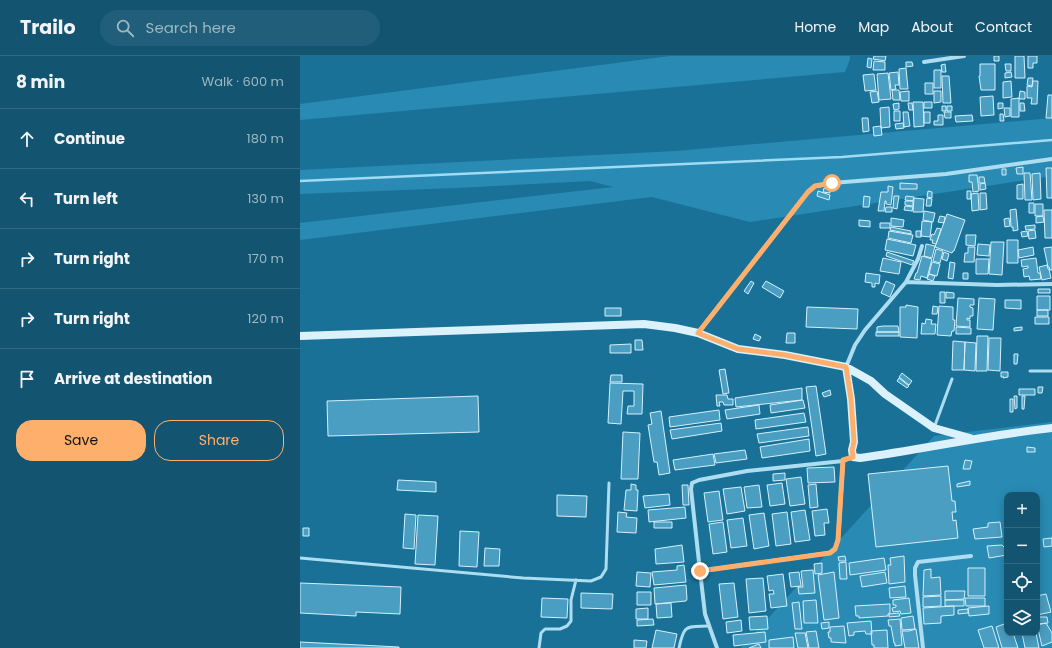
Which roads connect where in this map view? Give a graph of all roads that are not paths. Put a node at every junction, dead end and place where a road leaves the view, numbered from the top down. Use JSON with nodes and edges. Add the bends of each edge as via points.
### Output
{"nodes":[{"id":1,"x":964,"y":56,"type":"edge"},
{"id":2,"x":924,"y":62,"type":"dead end"},
{"id":3,"x":1052,"y":159,"type":"edge"},
{"id":4,"x":922,"y":246,"type":"dead end"},
{"id":5,"x":906,"y":282,"type":"junction"},
{"id":6,"x":1052,"y":284,"type":"edge"},
{"id":7,"x":698,"y":333,"type":"junction"},
{"id":8,"x":300,"y":336,"type":"edge"},
{"id":9,"x":846,"y":367,"type":"junction"},
{"id":10,"x":1030,"y":371,"type":"dead end"},
{"id":11,"x":1052,"y":371,"type":"edge"},
{"id":12,"x":952,"y":379,"type":"dead end"},
{"id":13,"x":934,"y":428,"type":"junction"},
{"id":14,"x":1052,"y":428,"type":"edge"},
{"id":15,"x":972,"y":439,"type":"junction"},
{"id":16,"x":853,"y":457,"type":"junction"},
{"id":17,"x":843,"y":460,"type":"junction"},
{"id":18,"x":609,"y":483,"type":"dead end"},
{"id":19,"x":972,"y":556,"type":"dead end"},
{"id":20,"x":300,"y":558,"type":"edge"},
{"id":21,"x":700,"y":571,"type":"junction"},
{"id":22,"x":576,"y":580,"type":"junction"},
{"id":23,"x":708,"y":626,"type":"junction"},
{"id":24,"x":539,"y":648,"type":"edge"},
{"id":25,"x":678,"y":648,"type":"edge"},
{"id":26,"x":718,"y":648,"type":"edge"},
{"id":27,"x":923,"y":648,"type":"edge"}],
"edges":[{"from":1,"to":2,"type":"street"},
{"from":3,"to":7,"type":"street","via":[[946,174],[815,186],[801,200]]},
{"from":4,"to":5,"type":"street","via":[[918,260]]},
{"from":5,"to":6,"type":"street"},
{"from":5,"to":9,"type":"street","via":[[865,330],[855,345]]},
{"from":7,"to":8,"type":"street","via":[[644,324]]},
{"from":7,"to":9,"type":"street","via":[[738,349]]},
{"from":9,"to":13,"type":"street","via":[[871,381],[885,394]]},
{"from":9,"to":16,"type":"street","via":[[851,399]]},
{"from":10,"to":11,"type":"lane"},
{"from":12,"to":13,"type":"lane"},
{"from":13,"to":15,"type":"street"},
{"from":14,"to":15,"type":"street"},
{"from":15,"to":16,"type":"street","via":[[908,451]]},
{"from":16,"to":17,"type":"street"},
{"from":17,"to":21,"type":"street","via":[[838,540],[835,549],[830,553]]},
{"from":17,"to":21,"type":"street","via":[[747,471],[692,483]]},
{"from":18,"to":22,"type":"lane","via":[[606,569],[601,577],[591,581]]},
{"from":19,"to":27,"type":"street","via":[[918,562],[914,575]]},
{"from":20,"to":22,"type":"lane","via":[[523,578]]},
{"from":21,"to":23,"type":"street"},
{"from":22,"to":24,"type":"lane","via":[[571,600],[571,621],[567,626],[545,629],[541,633]]},
{"from":23,"to":25,"type":"lane","via":[[685,628]]},
{"from":23,"to":26,"type":"street"}]}
